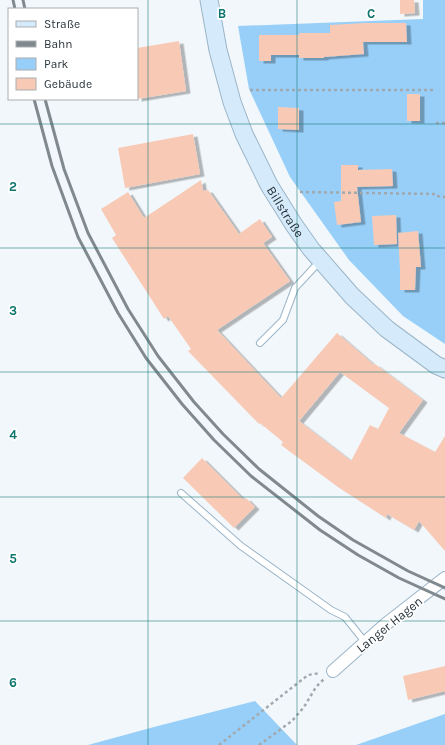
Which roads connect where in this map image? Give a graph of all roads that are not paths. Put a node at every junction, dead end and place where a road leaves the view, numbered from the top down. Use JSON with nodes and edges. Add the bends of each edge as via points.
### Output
{"nodes":[{"id":1,"x":209,"y":0,"type":"edge"},
{"id":2,"x":321,"y":260,"type":"junction"},
{"id":3,"x":260,"y":343,"type":"dead end"},
{"id":4,"x":445,"y":370,"type":"edge"},
{"id":5,"x":181,"y":493,"type":"dead end"},
{"id":6,"x":445,"y":578,"type":"edge"},
{"id":7,"x":365,"y":642,"type":"junction"},
{"id":8,"x":333,"y":671,"type":"road end"}],
"edges":[{"from":1,"to":2,"type":"street","name":"Billstraße","via":[[218,50],[232,102],[244,134],[269,185],[294,225]]},
{"from":2,"to":3,"type":"lane","via":[[295,288],[283,320]]},
{"from":2,"to":4,"type":"street","name":"Billstraße","via":[[352,296],[387,329]]},
{"from":5,"to":7,"type":"lane","via":[[241,546],[331,610],[345,617]]},
{"from":6,"to":7,"type":"street","name":"Langer Hagen"},
{"from":7,"to":8,"type":"street","name":"Langer Hagen"}]}
